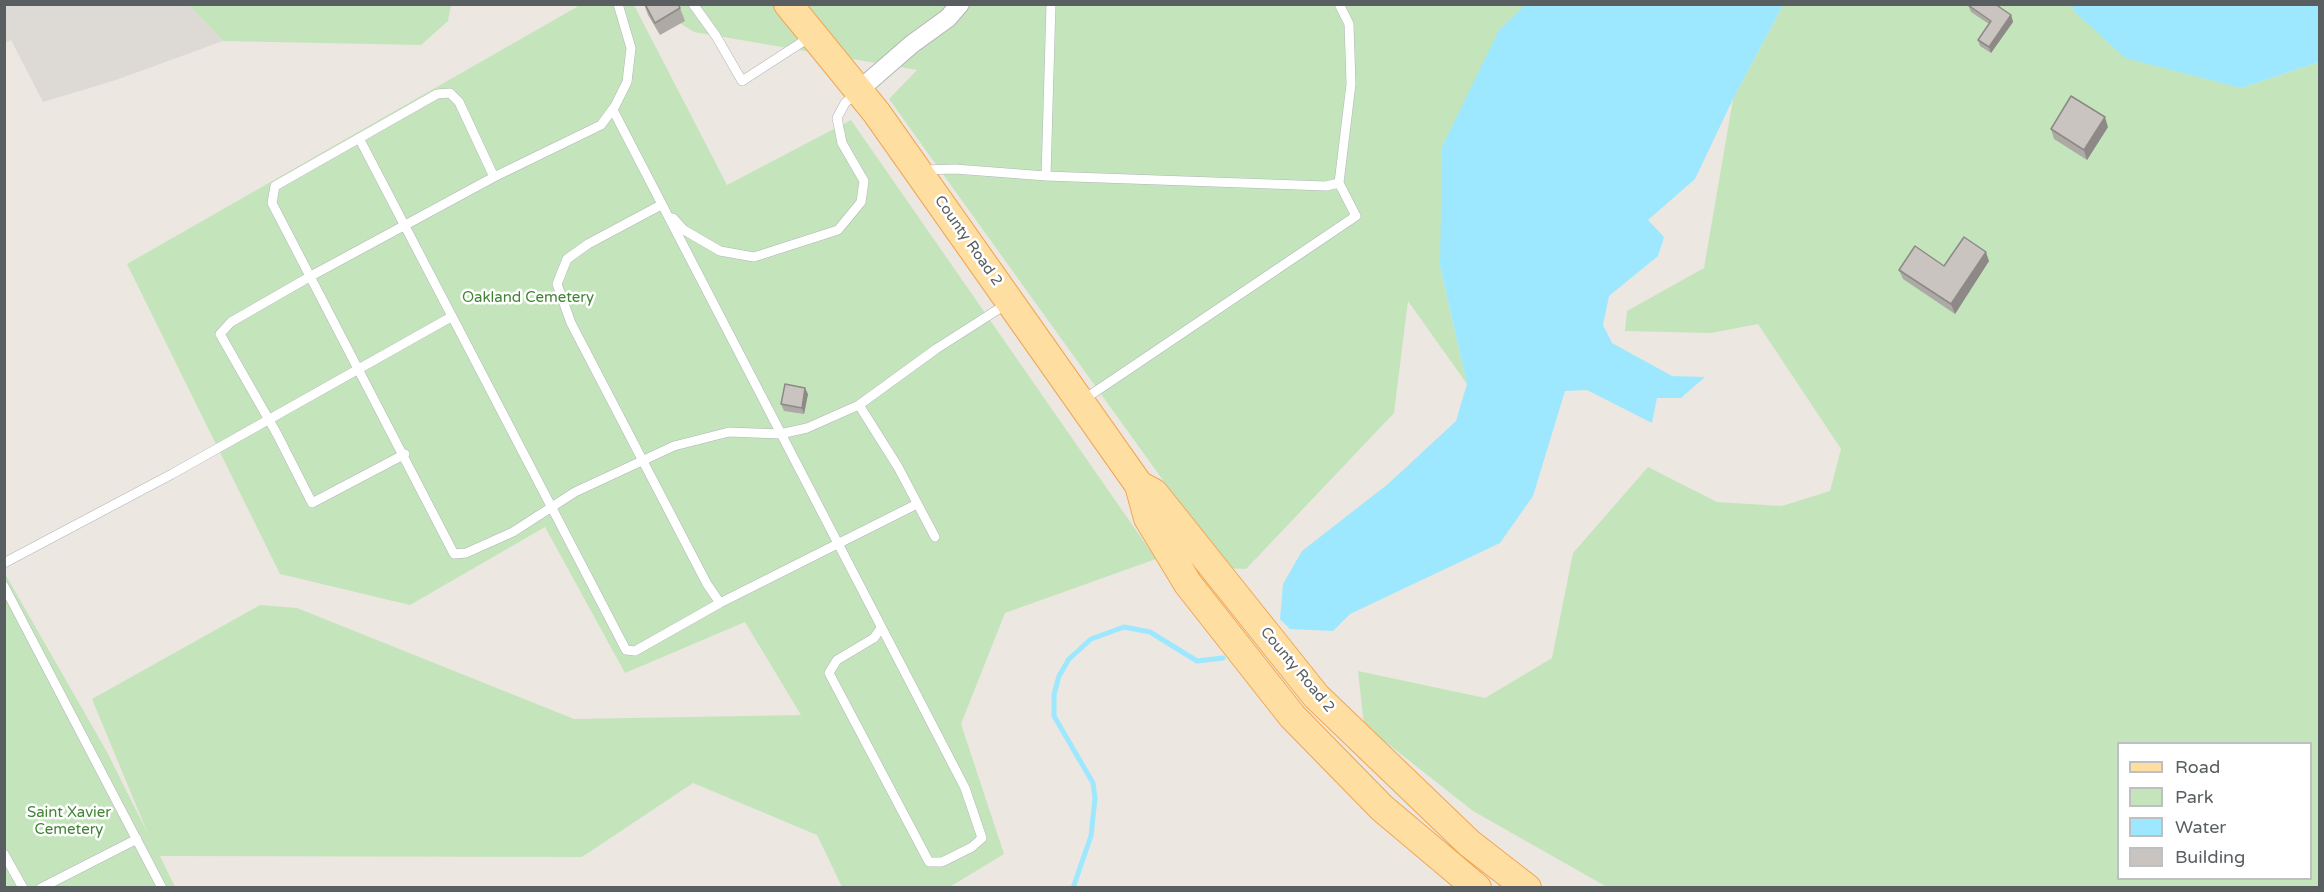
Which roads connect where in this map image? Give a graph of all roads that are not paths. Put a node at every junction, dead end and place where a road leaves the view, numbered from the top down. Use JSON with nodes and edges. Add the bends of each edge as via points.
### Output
{"nodes":[{"id":1,"x":618,"y":4,"type":"edge"},
{"id":2,"x":693,"y":4,"type":"edge"},
{"id":3,"x":788,"y":4,"type":"edge"},
{"id":4,"x":960,"y":4,"type":"edge"},
{"id":5,"x":1050,"y":4,"type":"edge"},
{"id":6,"x":1339,"y":4,"type":"edge"},
{"id":7,"x":813,"y":35,"type":"junction"},
{"id":8,"x":858,"y":91,"type":"junction"},
{"id":9,"x":613,"y":110,"type":"junction"},
{"id":10,"x":359,"y":138,"type":"junction"},
{"id":11,"x":918,"y":170,"type":"junction"},
{"id":12,"x":1046,"y":176,"type":"junction"},
{"id":13,"x":494,"y":177,"type":"junction"},
{"id":14,"x":1339,"y":183,"type":"junction"},
{"id":15,"x":661,"y":205,"type":"junction"},
{"id":16,"x":405,"y":226,"type":"junction"},
{"id":17,"x":311,"y":276,"type":"junction"},
{"id":18,"x":1010,"y":302,"type":"junction"},
{"id":19,"x":451,"y":317,"type":"junction"},
{"id":20,"x":359,"y":368,"type":"junction"},
{"id":21,"x":1081,"y":402,"type":"junction"},
{"id":22,"x":860,"y":405,"type":"junction"},
{"id":23,"x":268,"y":419,"type":"junction"},
{"id":24,"x":780,"y":434,"type":"junction"},
{"id":25,"x":405,"y":454,"type":"junction"},
{"id":26,"x":642,"y":459,"type":"junction"},
{"id":27,"x":1139,"y":485,"type":"junction"},
{"id":28,"x":917,"y":504,"type":"junction"},
{"id":29,"x":550,"y":508,"type":"junction"},
{"id":30,"x":935,"y":537,"type":"dead end"},
{"id":31,"x":837,"y":544,"type":"junction"},
{"id":32,"x":4,"y":563,"type":"edge"},
{"id":33,"x":4,"y":586,"type":"edge"},
{"id":34,"x":720,"y":603,"type":"junction"},
{"id":35,"x":880,"y":627,"type":"junction"},
{"id":36,"x":137,"y":839,"type":"junction"},
{"id":37,"x":4,"y":854,"type":"edge"},
{"id":38,"x":23,"y":888,"type":"edge"},
{"id":39,"x":41,"y":888,"type":"edge"},
{"id":40,"x":162,"y":888,"type":"edge"},
{"id":41,"x":1477,"y":888,"type":"edge"},
{"id":42,"x":1527,"y":888,"type":"edge"}],
"edges":[{"from":1,"to":9,"type":"lane","via":[[631,48],[627,82]]},
{"from":2,"to":7,"type":"lane","via":[[742,81]]},
{"from":3,"to":7,"type":"main road","name":"County Road 2"},
{"from":4,"to":8,"type":"street"},
{"from":5,"to":12,"type":"lane"},
{"from":6,"to":14,"type":"lane","via":[[1349,24],[1351,84]]},
{"from":7,"to":8,"type":"main road","name":"County Road 2"},
{"from":8,"to":11,"type":"main road","name":"County Road 2"},
{"from":8,"to":15,"type":"lane","via":[[837,118],[842,143],[864,181],[861,202],[838,230],[754,257],[720,251],[684,230]]},
{"from":9,"to":13,"type":"lane","via":[[601,125]]},
{"from":9,"to":15,"type":"lane"},
{"from":10,"to":13,"type":"lane","via":[[437,94],[450,93],[459,102]]},
{"from":10,"to":16,"type":"lane"},
{"from":10,"to":17,"type":"lane","via":[[275,186],[272,203]]},
{"from":11,"to":12,"type":"lane","via":[[955,168]]},
{"from":11,"to":18,"type":"main road","name":"County Road 2"},
{"from":12,"to":14,"type":"lane","via":[[1326,186]]},
{"from":13,"to":16,"type":"lane"},
{"from":14,"to":21,"type":"lane","via":[[1356,216]]},
{"from":15,"to":24,"type":"lane"},
{"from":15,"to":26,"type":"lane","via":[[567,259],[557,284],[571,323]]},
{"from":16,"to":17,"type":"lane"},
{"from":16,"to":19,"type":"lane"},
{"from":17,"to":20,"type":"lane"},
{"from":17,"to":23,"type":"lane","via":[[231,321],[220,334]]},
{"from":18,"to":21,"type":"main road","name":"County Road 2"},
{"from":18,"to":22,"type":"lane","via":[[936,349]]},
{"from":19,"to":20,"type":"lane"},
{"from":19,"to":29,"type":"lane"},
{"from":20,"to":23,"type":"lane"},
{"from":20,"to":25,"type":"lane"},
{"from":21,"to":27,"type":"main road","name":"County Road 2"},
{"from":22,"to":24,"type":"lane","via":[[807,428]]},
{"from":22,"to":28,"type":"lane"},
{"from":23,"to":25,"type":"lane","via":[[312,503]]},
{"from":23,"to":32,"type":"lane"},
{"from":24,"to":26,"type":"lane","via":[[729,432]]},
{"from":24,"to":31,"type":"lane"},
{"from":25,"to":29,"type":"lane","via":[[454,554],[466,553],[513,532]]},
{"from":26,"to":29,"type":"lane"},
{"from":26,"to":34,"type":"lane"},
{"from":27,"to":41,"type":"main road","name":"County Road 2","via":[[1148,518],[1188,584],[1292,716],[1382,808]]},
{"from":27,"to":42,"type":"main road","name":"County Road 2","via":[[1154,493],[1316,696],[1469,843]]},
{"from":28,"to":30,"type":"lane"},
{"from":28,"to":31,"type":"lane"},
{"from":29,"to":34,"type":"lane","via":[[626,650],[634,651]]},
{"from":31,"to":34,"type":"lane"},
{"from":31,"to":35,"type":"lane"},
{"from":33,"to":36,"type":"lane"},
{"from":35,"to":35,"type":"lane","via":[[964,788],[982,838],[942,862],[929,862],[829,673],[837,660],[874,638]]},
{"from":36,"to":39,"type":"lane"},
{"from":36,"to":40,"type":"lane"},
{"from":37,"to":38,"type":"lane"}]}
